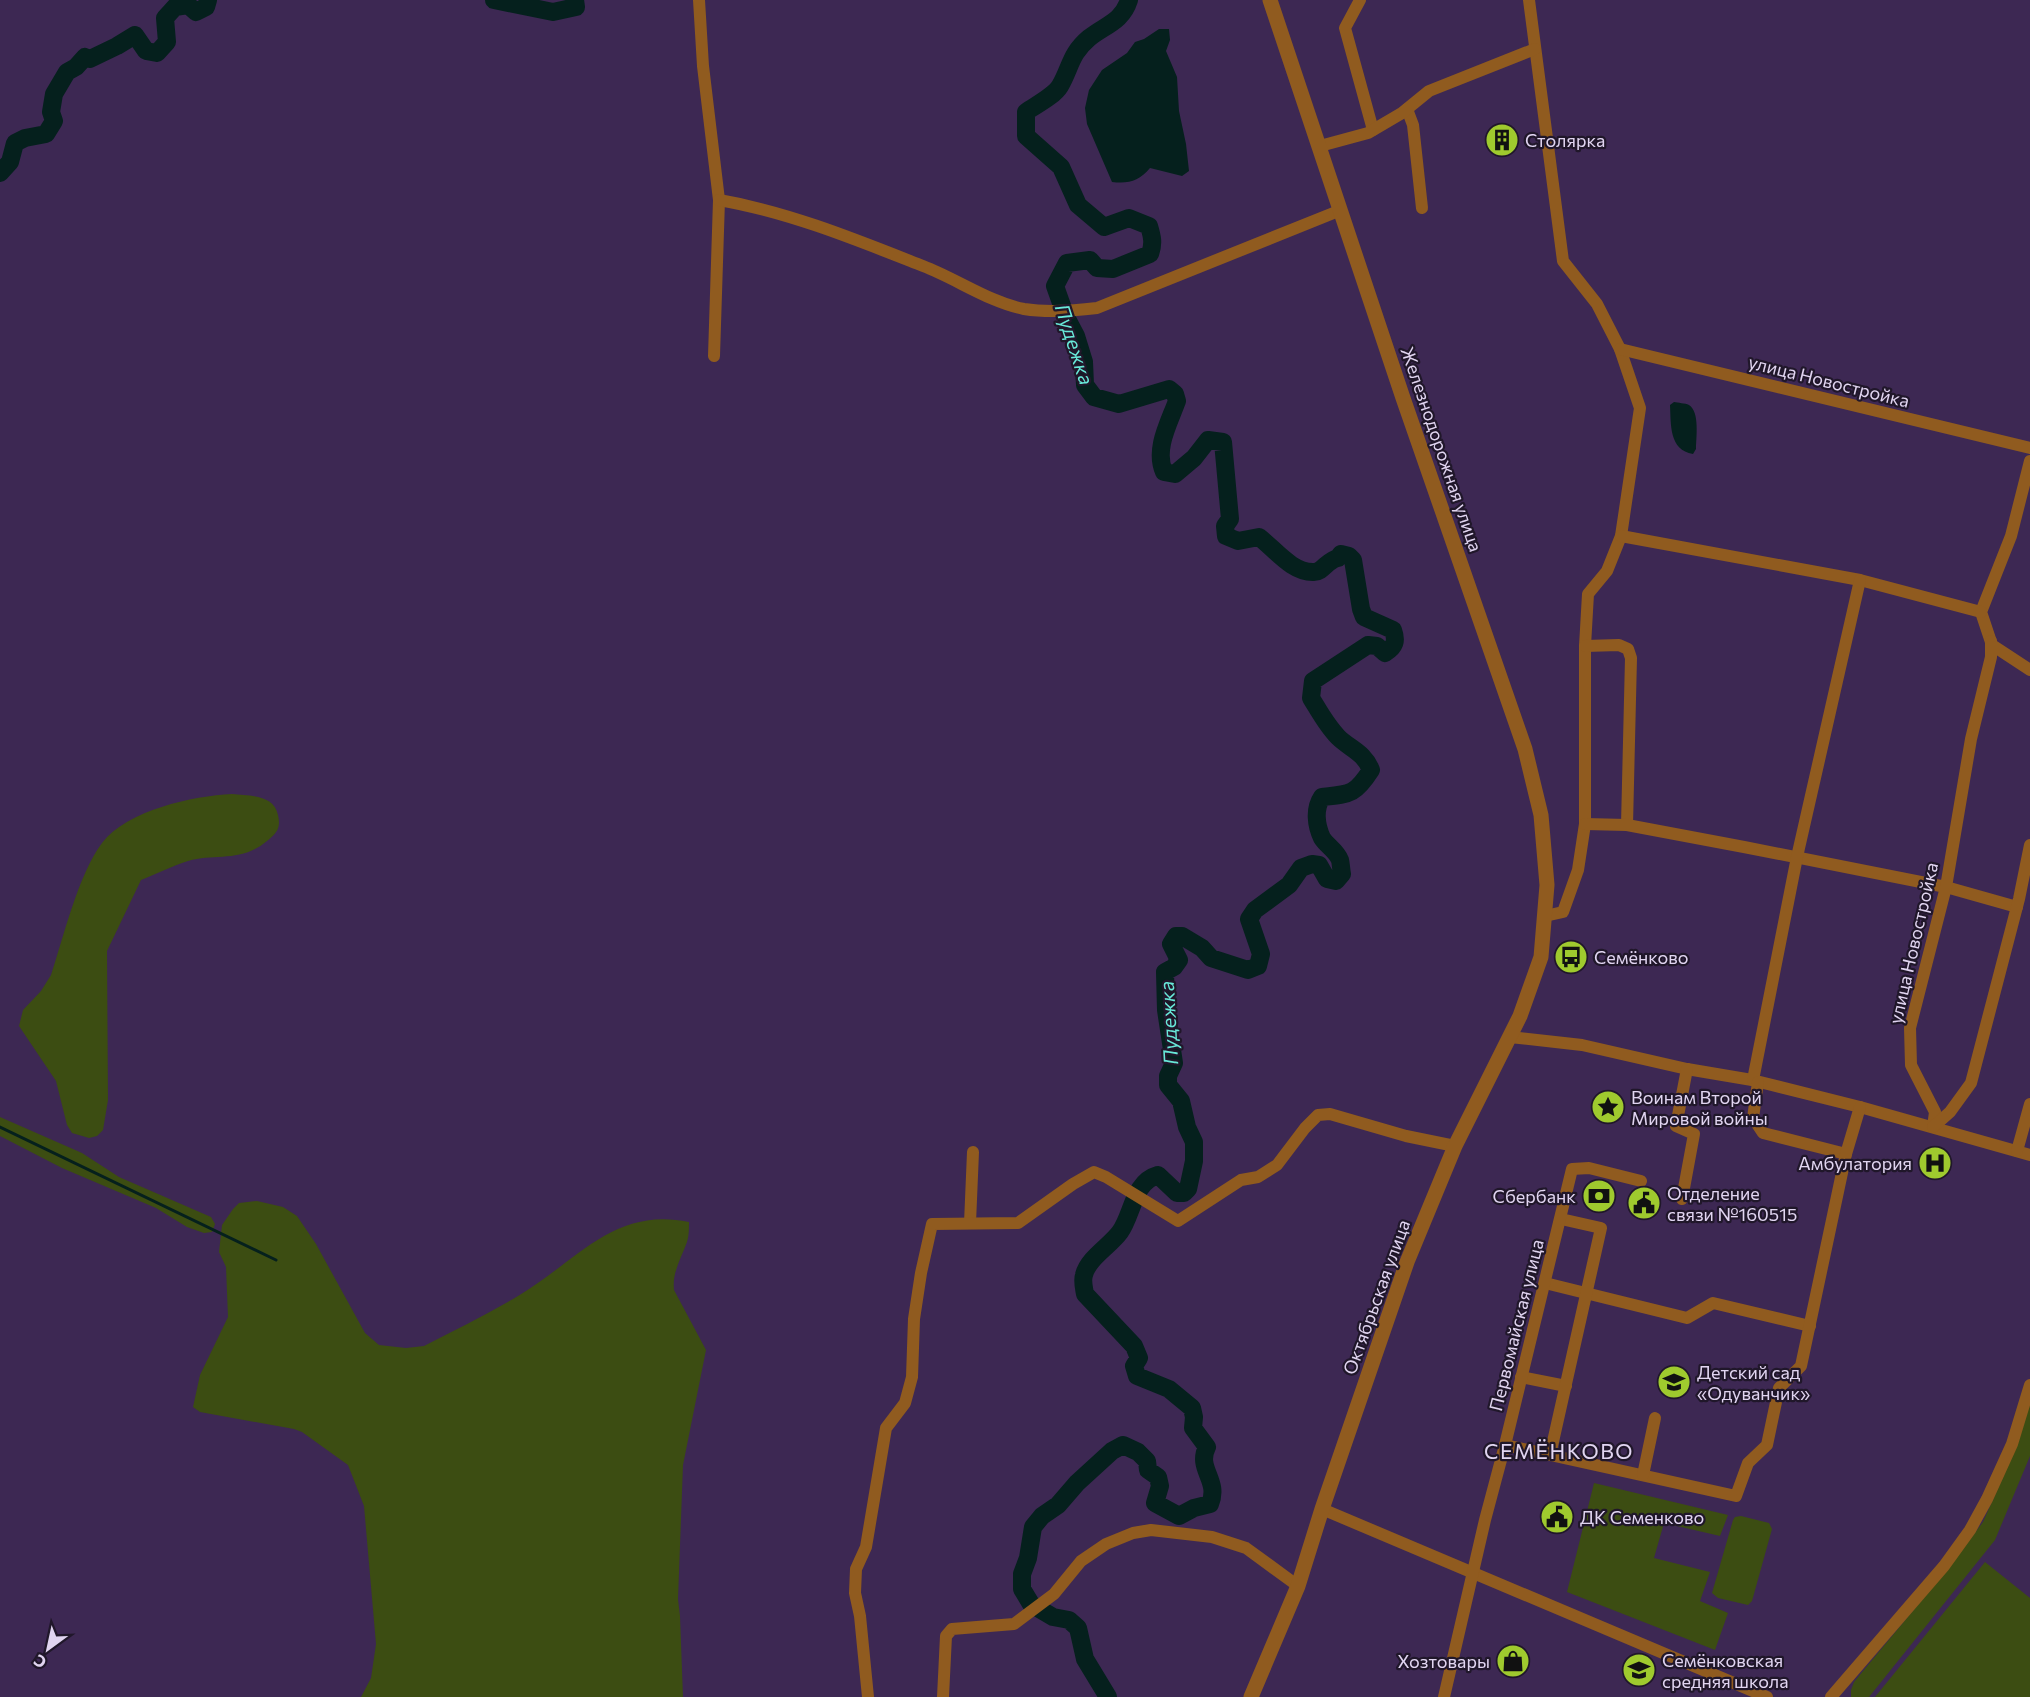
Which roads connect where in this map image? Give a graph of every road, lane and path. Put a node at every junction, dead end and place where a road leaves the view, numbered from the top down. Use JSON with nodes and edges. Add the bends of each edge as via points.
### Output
{"nodes":[{"id":1,"x":699,"y":0,"type":"edge"},
{"id":2,"x":1270,"y":0,"type":"edge"},
{"id":3,"x":1360,"y":0,"type":"edge"},
{"id":4,"x":1529,"y":0,"type":"edge"},
{"id":5,"x":1535,"y":49,"type":"junction"},
{"id":6,"x":1407,"y":109,"type":"junction"},
{"id":7,"x":1373,"y":130,"type":"junction"},
{"id":8,"x":1320,"y":146,"type":"junction"},
{"id":9,"x":719,"y":200,"type":"junction"},
{"id":10,"x":1422,"y":208,"type":"dead end"},
{"id":11,"x":1341,"y":210,"type":"junction"},
{"id":12,"x":1620,"y":349,"type":"junction"},
{"id":13,"x":714,"y":356,"type":"dead end"},
{"id":14,"x":2030,"y":448,"type":"edge"},
{"id":15,"x":2030,"y":461,"type":"edge"},
{"id":16,"x":1621,"y":536,"type":"junction"},
{"id":17,"x":1860,"y":580,"type":"junction"},
{"id":18,"x":1981,"y":612,"type":"junction"},
{"id":19,"x":1991,"y":641,"type":"junction"},
{"id":20,"x":1585,"y":646,"type":"junction"},
{"id":21,"x":2030,"y":670,"type":"edge"},
{"id":22,"x":1585,"y":824,"type":"junction"},
{"id":23,"x":1627,"y":825,"type":"junction"},
{"id":24,"x":2030,"y":845,"type":"edge"},
{"id":25,"x":1797,"y":857,"type":"junction"},
{"id":26,"x":1946,"y":887,"type":"junction"},
{"id":27,"x":2017,"y":907,"type":"junction"},
{"id":28,"x":1545,"y":916,"type":"junction"},
{"id":29,"x":1510,"y":1037,"type":"junction"},
{"id":30,"x":1687,"y":1069,"type":"junction"},
{"id":31,"x":1756,"y":1081,"type":"junction"},
{"id":32,"x":2030,"y":1104,"type":"edge"},
{"id":33,"x":1860,"y":1107,"type":"junction"},
{"id":34,"x":1934,"y":1127,"type":"junction"},
{"id":35,"x":1455,"y":1146,"type":"junction"},
{"id":36,"x":2017,"y":1151,"type":"junction"},
{"id":37,"x":973,"y":1152,"type":"dead end"},
{"id":38,"x":1846,"y":1154,"type":"junction"},
{"id":39,"x":2030,"y":1155,"type":"edge"},
{"id":40,"x":1641,"y":1180,"type":"dead end"},
{"id":41,"x":1682,"y":1199,"type":"dead end"},
{"id":42,"x":1561,"y":1219,"type":"junction"},
{"id":43,"x":970,"y":1223,"type":"junction"},
{"id":44,"x":1545,"y":1283,"type":"junction"},
{"id":45,"x":1586,"y":1293,"type":"junction"},
{"id":46,"x":1810,"y":1326,"type":"junction"},
{"id":47,"x":1521,"y":1377,"type":"junction"},
{"id":48,"x":2030,"y":1385,"type":"edge"},
{"id":49,"x":1566,"y":1386,"type":"junction"},
{"id":50,"x":1655,"y":1418,"type":"dead end"},
{"id":51,"x":1505,"y":1445,"type":"junction"},
{"id":52,"x":1550,"y":1455,"type":"junction"},
{"id":53,"x":1643,"y":1475,"type":"junction"},
{"id":54,"x":1322,"y":1509,"type":"junction"},
{"id":55,"x":1473,"y":1573,"type":"junction"},
{"id":56,"x":1298,"y":1586,"type":"junction"},
{"id":57,"x":868,"y":1697,"type":"edge"},
{"id":58,"x":943,"y":1697,"type":"edge"},
{"id":59,"x":1251,"y":1697,"type":"edge"},
{"id":60,"x":1444,"y":1697,"type":"edge"},
{"id":61,"x":1767,"y":1697,"type":"edge"},
{"id":62,"x":1831,"y":1697,"type":"edge"}],
"edges":[{"from":1,"to":9,"type":"street"},
{"from":2,"to":8,"type":"street","name":"Железнодорожная улица"},
{"from":3,"to":7,"type":"street","via":[[1346,28]]},
{"from":4,"to":5,"type":"street"},
{"from":5,"to":6,"type":"street","via":[[1429,91]]},
{"from":5,"to":12,"type":"street","via":[[1563,261],[1597,304]]},
{"from":6,"to":7,"type":"street"},
{"from":6,"to":10,"type":"street","via":[[1413,125]]},
{"from":7,"to":8,"type":"street"},
{"from":8,"to":11,"type":"street","name":"Железнодорожная улица"},
{"from":9,"to":11,"type":"street","via":[[752,206],[847,238],[1022,309],[1054,312],[1097,308]]},
{"from":9,"to":13,"type":"street"},
{"from":11,"to":28,"type":"street","name":"Железнодорожная улица","via":[[1525,748],[1541,815],[1547,885]]},
{"from":12,"to":14,"type":"street","name":"улица Новостройка"},
{"from":12,"to":16,"type":"street","via":[[1640,408]]},
{"from":15,"to":18,"type":"street","via":[[2011,536]]},
{"from":16,"to":17,"type":"street"},
{"from":16,"to":20,"type":"street","via":[[1606,572],[1588,594]]},
{"from":17,"to":18,"type":"street"},
{"from":17,"to":25,"type":"street"},
{"from":18,"to":19,"type":"street","name":"улица Новостройка"},
{"from":19,"to":21,"type":"street"},
{"from":19,"to":26,"type":"street","name":"улица Новостройка"},
{"from":20,"to":22,"type":"street"},
{"from":20,"to":23,"type":"street","via":[[1619,645],[1628,649],[1631,658]]},
{"from":22,"to":23,"type":"street"},
{"from":22,"to":28,"type":"street","via":[[1578,870],[1563,912]]},
{"from":23,"to":25,"type":"street"},
{"from":24,"to":27,"type":"street"},
{"from":25,"to":26,"type":"street"},
{"from":25,"to":31,"type":"street"},
{"from":26,"to":27,"type":"street"},
{"from":26,"to":34,"type":"street","name":"улица Новостройка","via":[[1910,1028],[1911,1065],[1935,1112]]},
{"from":27,"to":34,"type":"street","via":[[1971,1083]]},
{"from":28,"to":29,"type":"street","name":"Октябрьская улица","via":[[1541,957]]},
{"from":29,"to":30,"type":"street","via":[[1582,1046]]},
{"from":29,"to":35,"type":"street","name":"Октябрьская улица"},
{"from":30,"to":31,"type":"street"},
{"from":30,"to":41,"type":"street","via":[[1676,1126],[1695,1134]]},
{"from":31,"to":33,"type":"street"},
{"from":31,"to":38,"type":"street","via":[[1753,1118],[1763,1133]]},
{"from":32,"to":36,"type":"street"},
{"from":33,"to":34,"type":"street"},
{"from":33,"to":38,"type":"street"},
{"from":34,"to":36,"type":"street"},
{"from":35,"to":43,"type":"street","via":[[1330,1114],[1318,1115],[1277,1166],[1258,1178],[1241,1180],[1178,1221],[1094,1173],[1018,1223]]},
{"from":35,"to":54,"type":"street","name":"Октябрьская улица","via":[[1407,1262]]},
{"from":36,"to":39,"type":"street"},
{"from":37,"to":43,"type":"street"},
{"from":38,"to":46,"type":"street"},
{"from":40,"to":42,"type":"street","name":"Первомайская улица","via":[[1589,1168],[1572,1169]]},
{"from":42,"to":44,"type":"street","name":"Первомайская улица"},
{"from":42,"to":45,"type":"street","via":[[1600,1228]]},
{"from":43,"to":57,"type":"street","via":[[932,1224],[914,1319],[912,1377],[905,1403],[886,1428],[866,1547],[856,1569],[855,1593]]},
{"from":44,"to":45,"type":"street"},
{"from":44,"to":47,"type":"street","name":"Первомайская улица"},
{"from":45,"to":46,"type":"street","via":[[1688,1318],[1713,1303]]},
{"from":45,"to":49,"type":"street"},
{"from":46,"to":53,"type":"street","via":[[1801,1366],[1779,1388],[1767,1445],[1748,1463],[1736,1496]]},
{"from":47,"to":49,"type":"street"},
{"from":47,"to":51,"type":"street","name":"Первомайская улица"},
{"from":48,"to":62,"type":"street","via":[[2012,1444],[1970,1530],[1944,1566]]},
{"from":49,"to":52,"type":"street"},
{"from":50,"to":53,"type":"street"},
{"from":51,"to":52,"type":"street"},
{"from":51,"to":55,"type":"street","name":"Первомайская улица"},
{"from":52,"to":53,"type":"street"},
{"from":54,"to":55,"type":"street"},
{"from":54,"to":56,"type":"street","name":"Октябрьская улица"},
{"from":55,"to":60,"type":"street","name":"Первомайская улица"},
{"from":55,"to":61,"type":"street"},
{"from":56,"to":58,"type":"street","via":[[1246,1548],[1212,1537],[1151,1530],[1133,1533],[1106,1544],[1081,1561],[1054,1594],[1014,1624],[952,1629],[946,1636]]},
{"from":56,"to":59,"type":"street","name":"Октябрьская улица"}]}
